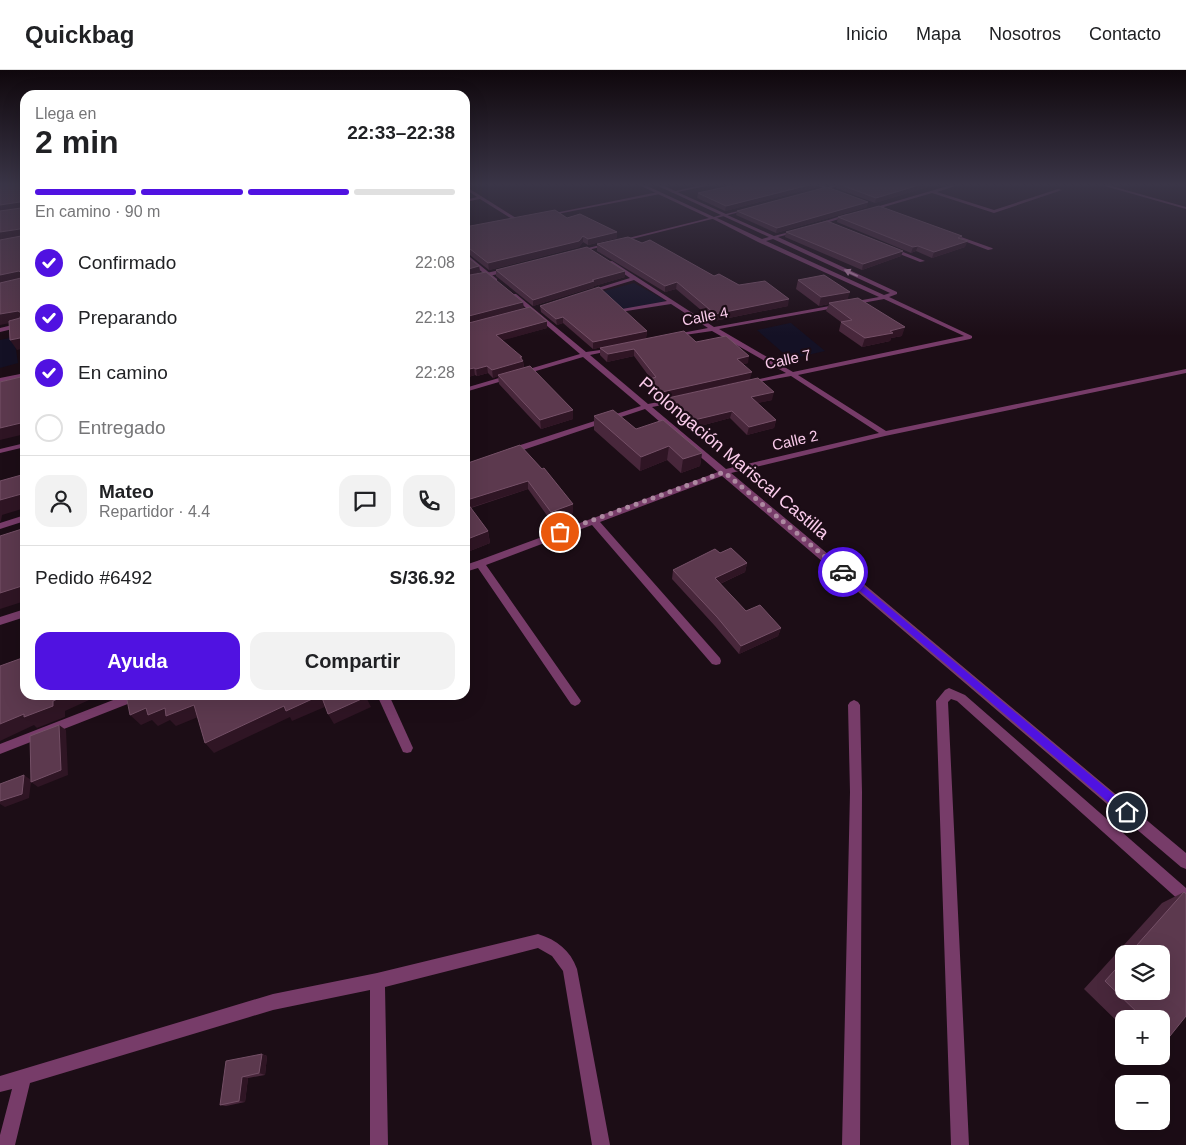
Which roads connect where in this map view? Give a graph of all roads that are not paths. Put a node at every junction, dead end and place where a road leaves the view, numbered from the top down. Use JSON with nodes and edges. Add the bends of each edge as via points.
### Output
{"nodes":[{"id":1,"x":629,"y":235,"type":"edge"},
{"id":2,"x":638,"y":235,"type":"edge"},
{"id":3,"x":748,"y":235,"type":"edge"},
{"id":4,"x":767,"y":235,"type":"edge"},
{"id":5,"x":782,"y":235,"type":"edge"},
{"id":6,"x":953,"y":235,"type":"edge"},
{"id":7,"x":773,"y":238,"type":"junction"},
{"id":8,"x":760,"y":241,"type":"junction"},
{"id":9,"x":586,"y":247,"type":"junction"},
{"id":10,"x":887,"y":247,"type":"edge"},
{"id":11,"x":574,"y":248,"type":"edge"},
{"id":12,"x":990,"y":249,"type":"dead end"},
{"id":13,"x":571,"y":254,"type":"edge"},
{"id":14,"x":597,"y":254,"type":"edge"},
{"id":15,"x":604,"y":259,"type":"edge"},
{"id":16,"x":470,"y":260,"type":"edge"},
{"id":17,"x":922,"y":261,"type":"dead end"},
{"id":18,"x":514,"y":266,"type":"edge"},
{"id":19,"x":487,"y":273,"type":"junction"},
{"id":20,"x":470,"y":275,"type":"edge"},
{"id":21,"x":470,"y":278,"type":"edge"},
{"id":22,"x":635,"y":278,"type":"junction"},
{"id":23,"x":580,"y":295,"type":"edge"},
{"id":24,"x":882,"y":298,"type":"junction"},
{"id":25,"x":674,"y":302,"type":"junction"},
{"id":26,"x":622,"y":311,"type":"edge"},
{"id":27,"x":20,"y":325,"type":"edge"},
{"id":28,"x":712,"y":328,"type":"junction"},
{"id":29,"x":0,"y":330,"type":"edge"},
{"id":30,"x":664,"y":338,"type":"edge"},
{"id":31,"x":615,"y":348,"type":"edge"},
{"id":32,"x":586,"y":354,"type":"junction"},
{"id":33,"x":1186,"y":371,"type":"edge"},
{"id":34,"x":792,"y":374,"type":"junction"},
{"id":35,"x":20,"y":376,"type":"edge"},
{"id":36,"x":0,"y":380,"type":"edge"},
{"id":37,"x":20,"y":383,"type":"edge"},
{"id":38,"x":744,"y":384,"type":"edge"},
{"id":39,"x":0,"y":387,"type":"edge"},
{"id":40,"x":470,"y":389,"type":"edge"},
{"id":41,"x":686,"y":398,"type":"edge"},
{"id":42,"x":648,"y":406,"type":"junction"},
{"id":43,"x":885,"y":434,"type":"junction"},
{"id":44,"x":20,"y":445,"type":"edge"},
{"id":45,"x":0,"y":451,"type":"edge"},
{"id":46,"x":502,"y":455,"type":"edge"},
{"id":47,"x":724,"y":472,"type":"junction"},
{"id":48,"x":20,"y":520,"type":"edge"},
{"id":49,"x":592,"y":520,"type":"junction"},
{"id":50,"x":0,"y":526,"type":"edge"},
{"id":51,"x":480,"y":563,"type":"junction"},
{"id":52,"x":470,"y":567,"type":"edge"},
{"id":53,"x":20,"y":615,"type":"edge"},
{"id":54,"x":0,"y":621,"type":"edge"},
{"id":55,"x":716,"y":661,"type":"dead end"},
{"id":56,"x":126,"y":700,"type":"edge"},
{"id":57,"x":385,"y":700,"type":"edge"},
{"id":58,"x":575,"y":701,"type":"dead end"},
{"id":59,"x":854,"y":705,"type":"dead end"},
{"id":60,"x":407,"y":748,"type":"dead end"},
{"id":61,"x":0,"y":749,"type":"edge"},
{"id":62,"x":1186,"y":862,"type":"edge"},
{"id":63,"x":1186,"y":897,"type":"edge"},
{"id":64,"x":377,"y":981,"type":"junction"},
{"id":65,"x":23,"y":1078,"type":"junction"},
{"id":66,"x":0,"y":1084,"type":"edge"},
{"id":67,"x":6,"y":1145,"type":"edge"},
{"id":68,"x":379,"y":1145,"type":"edge"},
{"id":69,"x":601,"y":1145,"type":"edge"},
{"id":70,"x":851,"y":1145,"type":"edge"},
{"id":71,"x":960,"y":1145,"type":"edge"}],
"edges":[{"from":1,"to":9,"type":"street"},
{"from":2,"to":9,"type":"street"},
{"from":3,"to":8,"type":"street"},
{"from":4,"to":7,"type":"street"},
{"from":5,"to":7,"type":"street"},
{"from":6,"to":12,"type":"street"},
{"from":7,"to":8,"type":"street"},
{"from":24,"to":7,"type":"street","name":"Calle 4","one_way":true,"via":[[895,293]]},
{"from":8,"to":24,"type":"street"},
{"from":9,"to":11,"type":"street"},
{"from":9,"to":13,"type":"street"},
{"from":9,"to":14,"type":"street"},
{"from":10,"to":17,"type":"street"},
{"from":15,"to":22,"type":"street"},
{"from":16,"to":19,"type":"street","name":"Prolongación Mariscal Castilla"},
{"from":18,"to":19,"type":"street"},
{"from":19,"to":20,"type":"street"},
{"from":19,"to":21,"type":"street"},
{"from":19,"to":32,"type":"street","name":"Prolongación Mariscal Castilla"},
{"from":22,"to":23,"type":"street"},
{"from":22,"to":25,"type":"street"},
{"from":24,"to":28,"type":"street","name":"Calle 4"},
{"from":24,"to":34,"type":"street","name":"Calle 7","via":[[970,337]]},
{"from":25,"to":26,"type":"street"},
{"from":25,"to":28,"type":"street"},
{"from":27,"to":29,"type":"street"},
{"from":28,"to":30,"type":"street","name":"Calle 4"},
{"from":28,"to":34,"type":"street"},
{"from":31,"to":32,"type":"street"},
{"from":32,"to":40,"type":"street"},
{"from":32,"to":42,"type":"street","name":"Prolongación Mariscal Castilla"},
{"from":33,"to":43,"type":"street","name":"Calle 2"},
{"from":34,"to":38,"type":"street","name":"Calle 7"},
{"from":34,"to":43,"type":"street"},
{"from":35,"to":36,"type":"street"},
{"from":37,"to":39,"type":"street"},
{"from":41,"to":42,"type":"street"},
{"from":42,"to":46,"type":"street"},
{"from":42,"to":47,"type":"street","name":"Prolongación Mariscal Castilla"},
{"from":43,"to":47,"type":"street","name":"Calle 2"},
{"from":44,"to":45,"type":"street"},
{"from":47,"to":49,"type":"street","name":"Calle 2"},
{"from":47,"to":62,"type":"street","name":"Prolongación Mariscal Castilla"},
{"from":48,"to":50,"type":"street"},
{"from":49,"to":51,"type":"street","name":"Calle 2"},
{"from":49,"to":55,"type":"street"},
{"from":51,"to":52,"type":"street","name":"Calle 2"},
{"from":51,"to":58,"type":"street"},
{"from":53,"to":54,"type":"street"},
{"from":56,"to":61,"type":"street"},
{"from":57,"to":60,"type":"street"},
{"from":59,"to":70,"type":"street","via":[[856,792]]},
{"from":63,"to":71,"type":"street","via":[[961,698],[949,694],[942,701]]},
{"from":64,"to":65,"type":"street","via":[[273,1002]]},
{"from":64,"to":68,"type":"street"},
{"from":64,"to":69,"type":"street","via":[[538,941],[556,949],[570,969]]},
{"from":65,"to":66,"type":"street"},
{"from":65,"to":67,"type":"street"}]}
